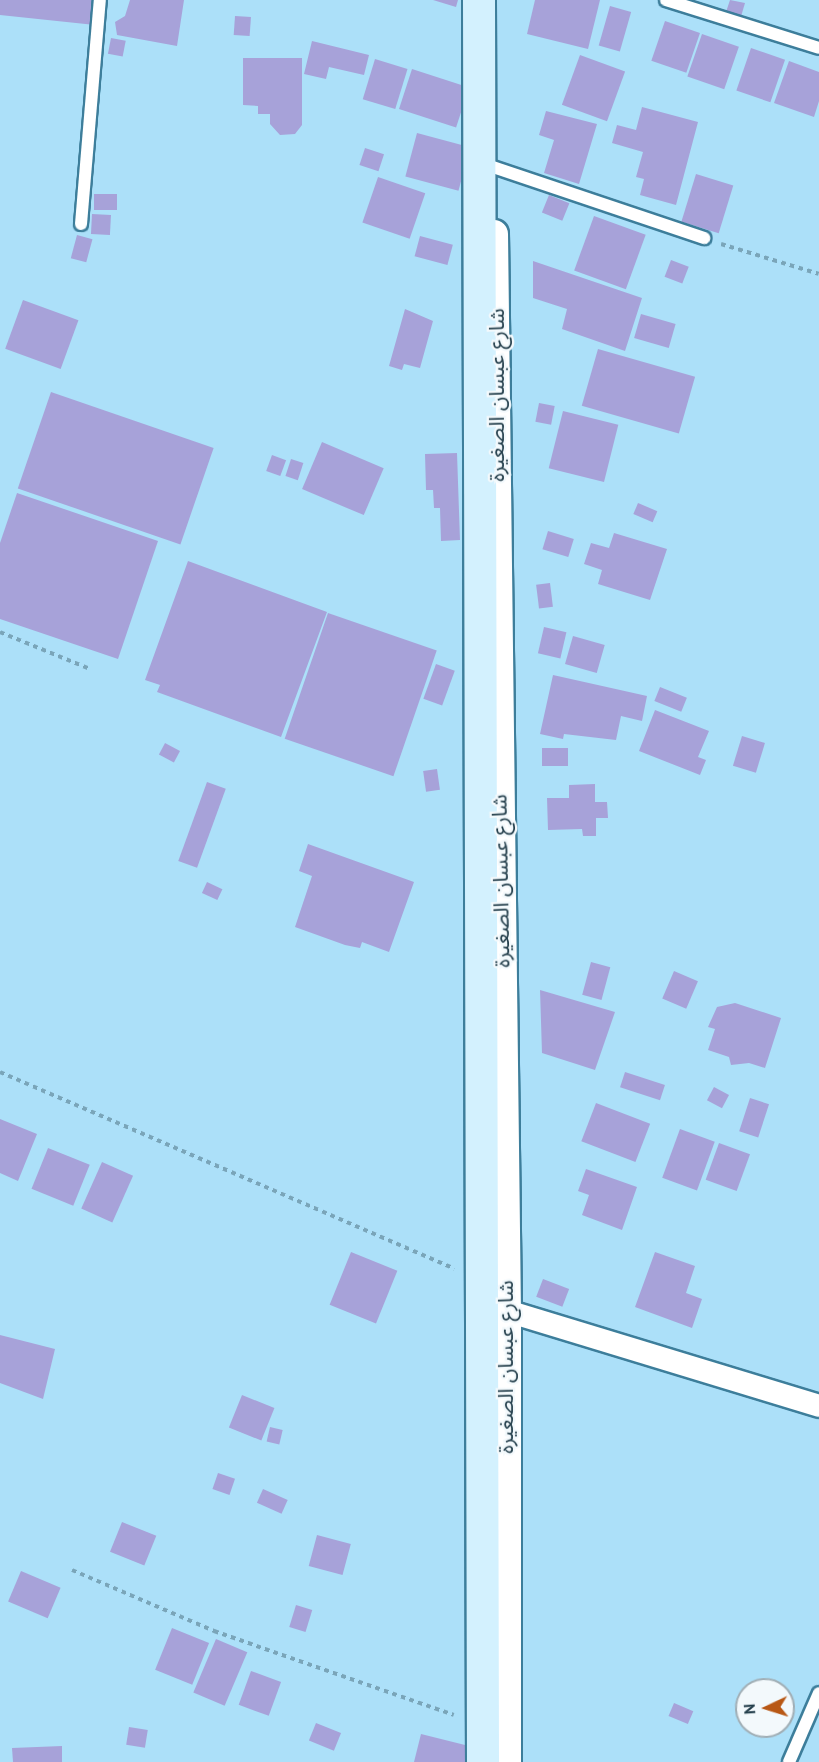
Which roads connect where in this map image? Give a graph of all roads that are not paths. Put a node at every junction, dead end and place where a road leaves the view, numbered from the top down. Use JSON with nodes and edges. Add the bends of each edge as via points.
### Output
{"nodes":[{"id":1,"x":100,"y":0,"type":"edge"},
{"id":2,"x":479,"y":0,"type":"edge"},
{"id":3,"x":493,"y":0,"type":"edge"},
{"id":4,"x":666,"y":0,"type":"edge"},
{"id":5,"x":819,"y":48,"type":"edge"},
{"id":6,"x":493,"y":167,"type":"junction"},
{"id":7,"x":81,"y":224,"type":"dead end"},
{"id":8,"x":704,"y":238,"type":"road end"},
{"id":9,"x":507,"y":1311,"type":"junction"},
{"id":10,"x":819,"y":1406,"type":"edge"},
{"id":11,"x":819,"y":1693,"type":"edge"},
{"id":12,"x":483,"y":1762,"type":"edge"},
{"id":13,"x":507,"y":1762,"type":"edge"},
{"id":14,"x":789,"y":1762,"type":"edge"}],
"edges":[{"from":1,"to":7,"type":"lane"},
{"from":2,"to":12,"type":"main road","name":"شارع عبسان الصغيرة"},
{"from":3,"to":6,"type":"street","name":"شارع عبسان الصغيرة"},
{"from":4,"to":5,"type":"lane"},
{"from":6,"to":8,"type":"lane"},
{"from":6,"to":9,"type":"street","name":"شارع عبسان الصغيرة"},
{"from":9,"to":10,"type":"street"},
{"from":9,"to":13,"type":"street","name":"شارع عبسان الصغيرة"},
{"from":11,"to":14,"type":"lane"}]}
